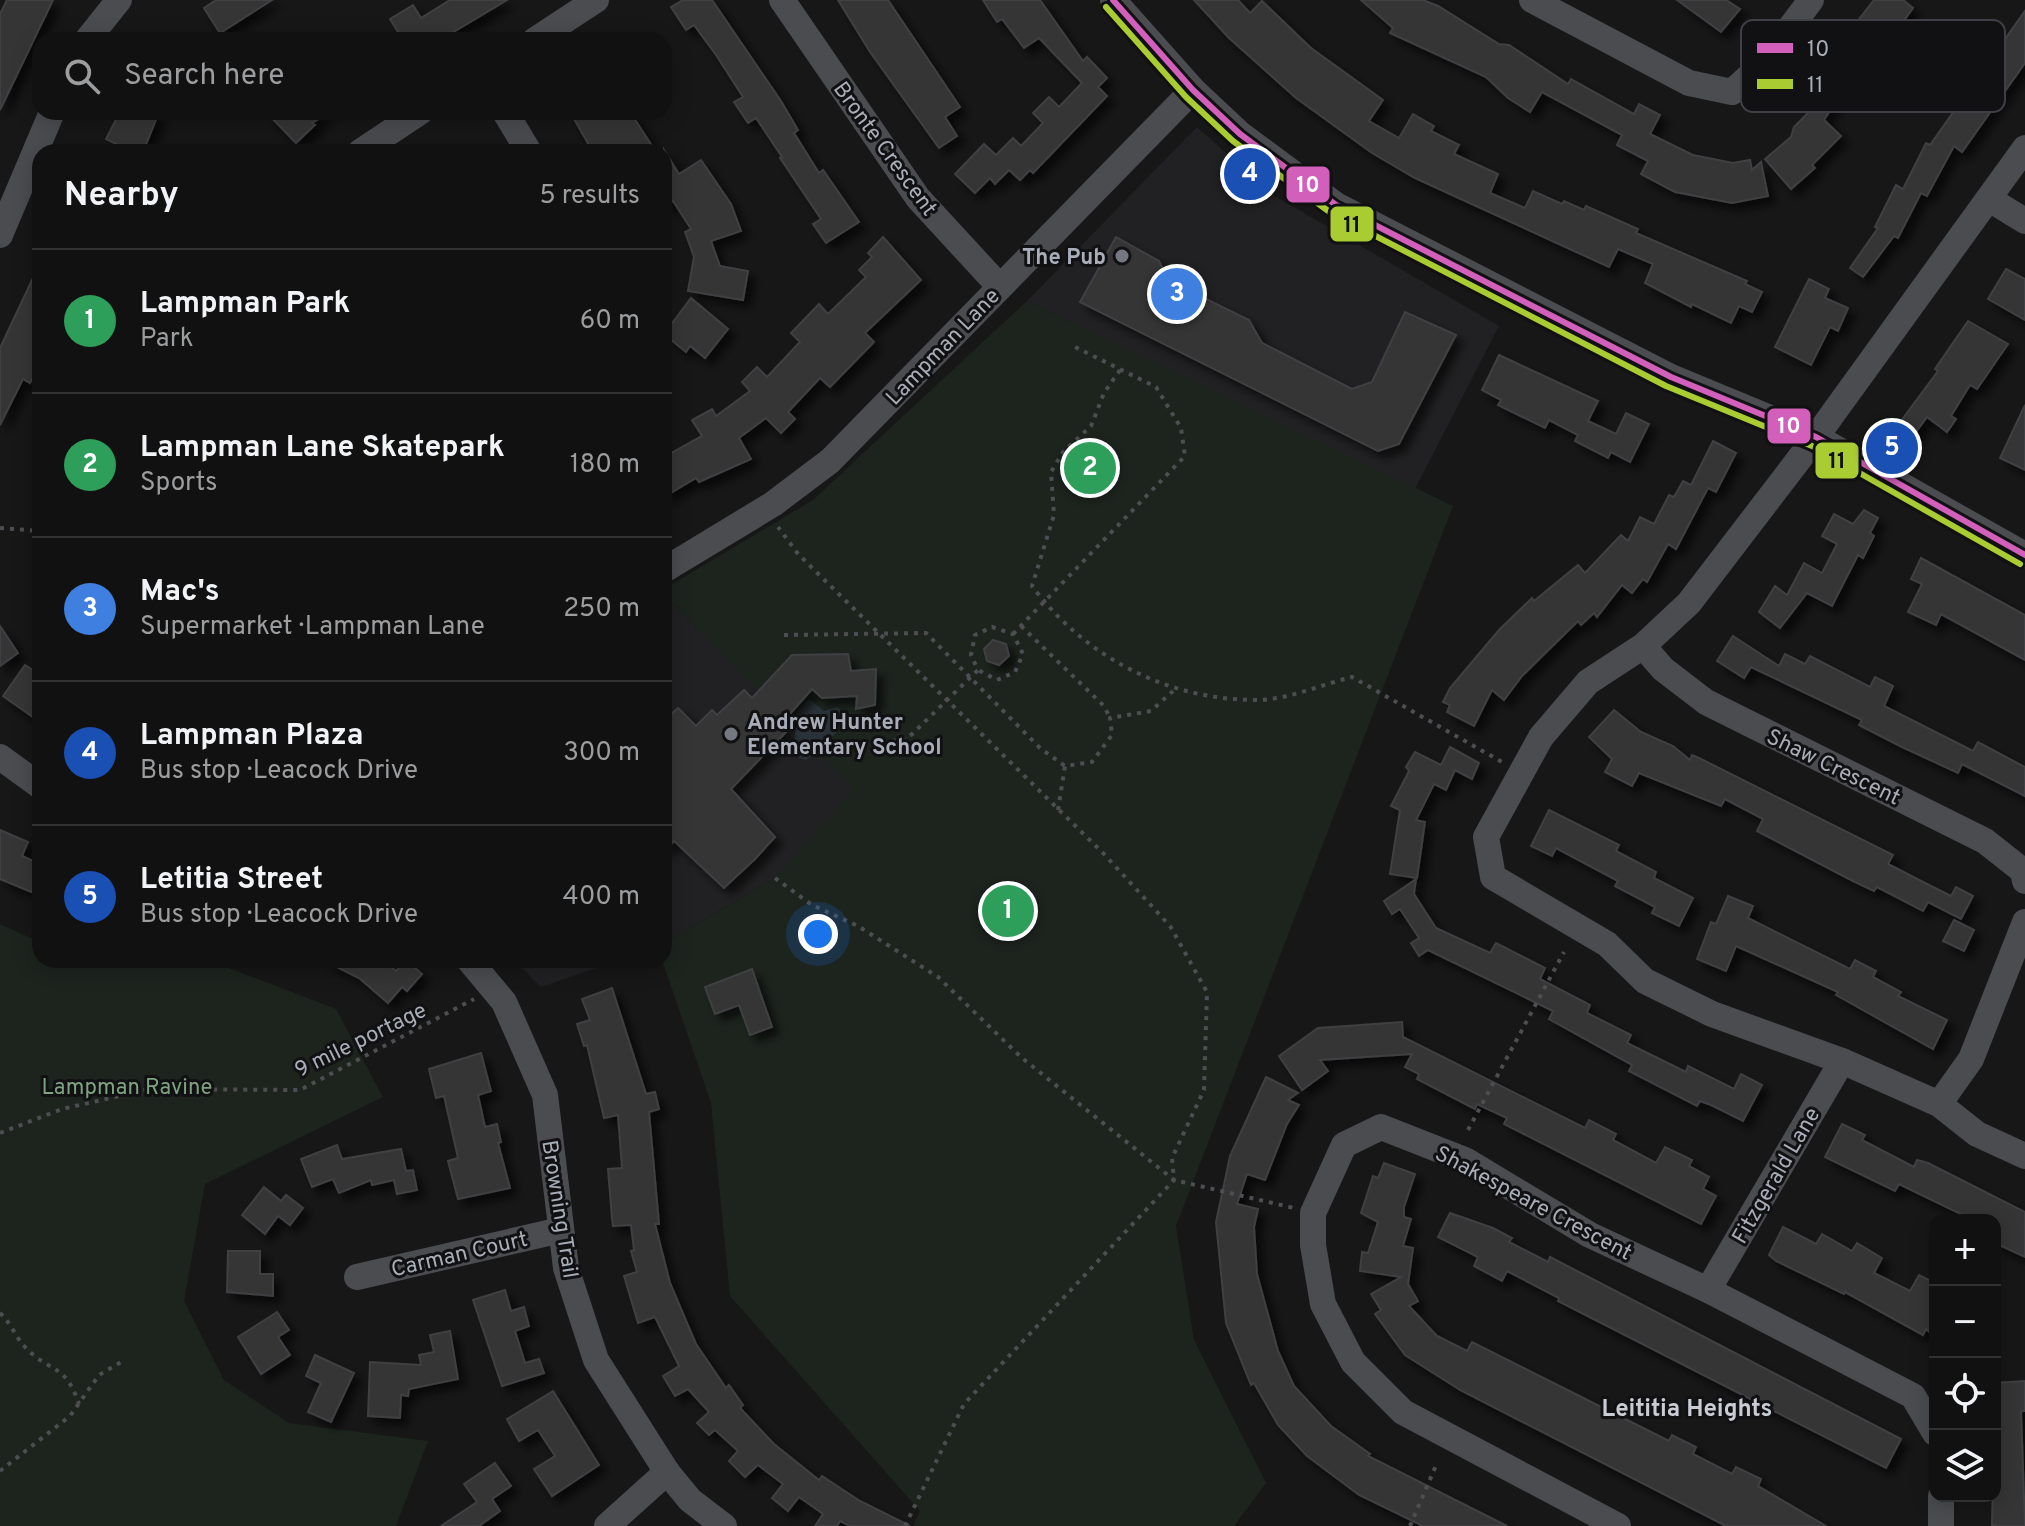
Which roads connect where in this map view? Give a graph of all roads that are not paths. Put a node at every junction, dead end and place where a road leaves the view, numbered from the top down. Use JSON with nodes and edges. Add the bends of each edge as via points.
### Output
{"nodes":[{"id":1,"x":119,"y":0,"type":"edge"},
{"id":2,"x":596,"y":0,"type":"edge"},
{"id":3,"x":782,"y":0,"type":"edge"},
{"id":4,"x":1113,"y":0,"type":"edge"},
{"id":5,"x":1532,"y":0,"type":"edge"},
{"id":6,"x":1811,"y":0,"type":"edge"},
{"id":7,"x":1796,"y":20,"type":"edge"},
{"id":8,"x":93,"y":32,"type":"edge"},
{"id":9,"x":547,"y":32,"type":"edge"},
{"id":10,"x":1741,"y":84,"type":"edge"},
{"id":11,"x":1193,"y":90,"type":"junction"},
{"id":12,"x":49,"y":120,"type":"edge"},
{"id":13,"x":408,"y":120,"type":"edge"},
{"id":14,"x":510,"y":120,"type":"edge"},
{"id":15,"x":38,"y":144,"type":"edge"},
{"id":16,"x":372,"y":144,"type":"edge"},
{"id":17,"x":524,"y":144,"type":"edge"},
{"id":18,"x":2025,"y":148,"type":"edge"},
{"id":19,"x":32,"y":159,"type":"edge"},
{"id":20,"x":1989,"y":199,"type":"junction"},
{"id":21,"x":2025,"y":221,"type":"edge"},
{"id":22,"x":0,"y":235,"type":"edge"},
{"id":23,"x":1000,"y":287,"type":"junction"},
{"id":24,"x":1816,"y":437,"type":"junction"},
{"id":25,"x":2025,"y":555,"type":"edge"},
{"id":26,"x":672,"y":565,"type":"edge"},
{"id":27,"x":1643,"y":646,"type":"junction"},
{"id":28,"x":0,"y":757,"type":"edge"},
{"id":29,"x":32,"y":780,"type":"edge"},
{"id":30,"x":2025,"y":881,"type":"edge"},
{"id":31,"x":2025,"y":922,"type":"edge"},
{"id":32,"x":476,"y":968,"type":"edge"},
{"id":33,"x":1842,"y":1061,"type":"junction"},
{"id":34,"x":1939,"y":1104,"type":"junction"},
{"id":35,"x":2025,"y":1156,"type":"edge"},
{"id":36,"x":561,"y":1230,"type":"junction"},
{"id":37,"x":357,"y":1277,"type":"dead end"},
{"id":38,"x":1708,"y":1290,"type":"junction"},
{"id":39,"x":1933,"y":1430,"type":"edge"},
{"id":40,"x":667,"y":1472,"type":"junction"},
{"id":41,"x":1941,"y":1502,"type":"edge"},
{"id":42,"x":607,"y":1526,"type":"edge"},
{"id":43,"x":724,"y":1526,"type":"edge"},
{"id":44,"x":1618,"y":1526,"type":"edge"},
{"id":45,"x":1941,"y":1526,"type":"edge"}],
"edges":[{"from":1,"to":8,"type":"street"},
{"from":2,"to":9,"type":"street"},
{"from":3,"to":23,"type":"street","name":"Bronte Crescent","via":[[918,198]]},
{"from":4,"to":11,"type":"street"},
{"from":5,"to":10,"type":"street","via":[[1689,83],[1732,92]]},
{"from":6,"to":7,"type":"street"},
{"from":11,"to":23,"type":"street","name":"Lampman Lane"},
{"from":11,"to":24,"type":"street","via":[[1240,134],[1336,205],[1671,377]]},
{"from":12,"to":15,"type":"street"},
{"from":13,"to":16,"type":"street"},
{"from":14,"to":17,"type":"street"},
{"from":18,"to":20,"type":"street"},
{"from":19,"to":22,"type":"street"},
{"from":20,"to":21,"type":"street"},
{"from":20,"to":24,"type":"street"},
{"from":23,"to":26,"type":"street","name":"Lampman Lane","via":[[830,461],[765,509]]},
{"from":24,"to":25,"type":"street"},
{"from":24,"to":27,"type":"street","via":[[1689,603]]},
{"from":27,"to":30,"type":"street","name":"Shaw Crescent","via":[[1706,702],[1985,841],[2023,871]]},
{"from":27,"to":33,"type":"street","via":[[1588,682],[1541,737],[1486,837],[1493,877],[1607,944],[1645,981],[1712,1014]]},
{"from":28,"to":29,"type":"street"},
{"from":31,"to":34,"type":"street","via":[[1971,1059]]},
{"from":32,"to":36,"type":"street","name":"Browning Trail","via":[[504,1002],[545,1095]]},
{"from":33,"to":34,"type":"street"},
{"from":33,"to":38,"type":"street","name":"Fitzgerald Lane"},
{"from":34,"to":35,"type":"street","via":[[1977,1134]]},
{"from":36,"to":37,"type":"street","name":"Carman Court"},
{"from":36,"to":40,"type":"street","name":"Browning Trail","via":[[566,1268],[596,1360]]},
{"from":38,"to":39,"type":"street","name":"Shakespeare Crescent","via":[[1913,1396]]},
{"from":38,"to":44,"type":"street","name":"Shakespeare Crescent","via":[[1590,1235],[1465,1160],[1381,1127],[1344,1145],[1313,1213],[1323,1304],[1353,1362],[1403,1412]]},
{"from":40,"to":42,"type":"street"},
{"from":40,"to":43,"type":"street","name":"Browning Trail","via":[[690,1500]]},
{"from":41,"to":45,"type":"street"}]}
